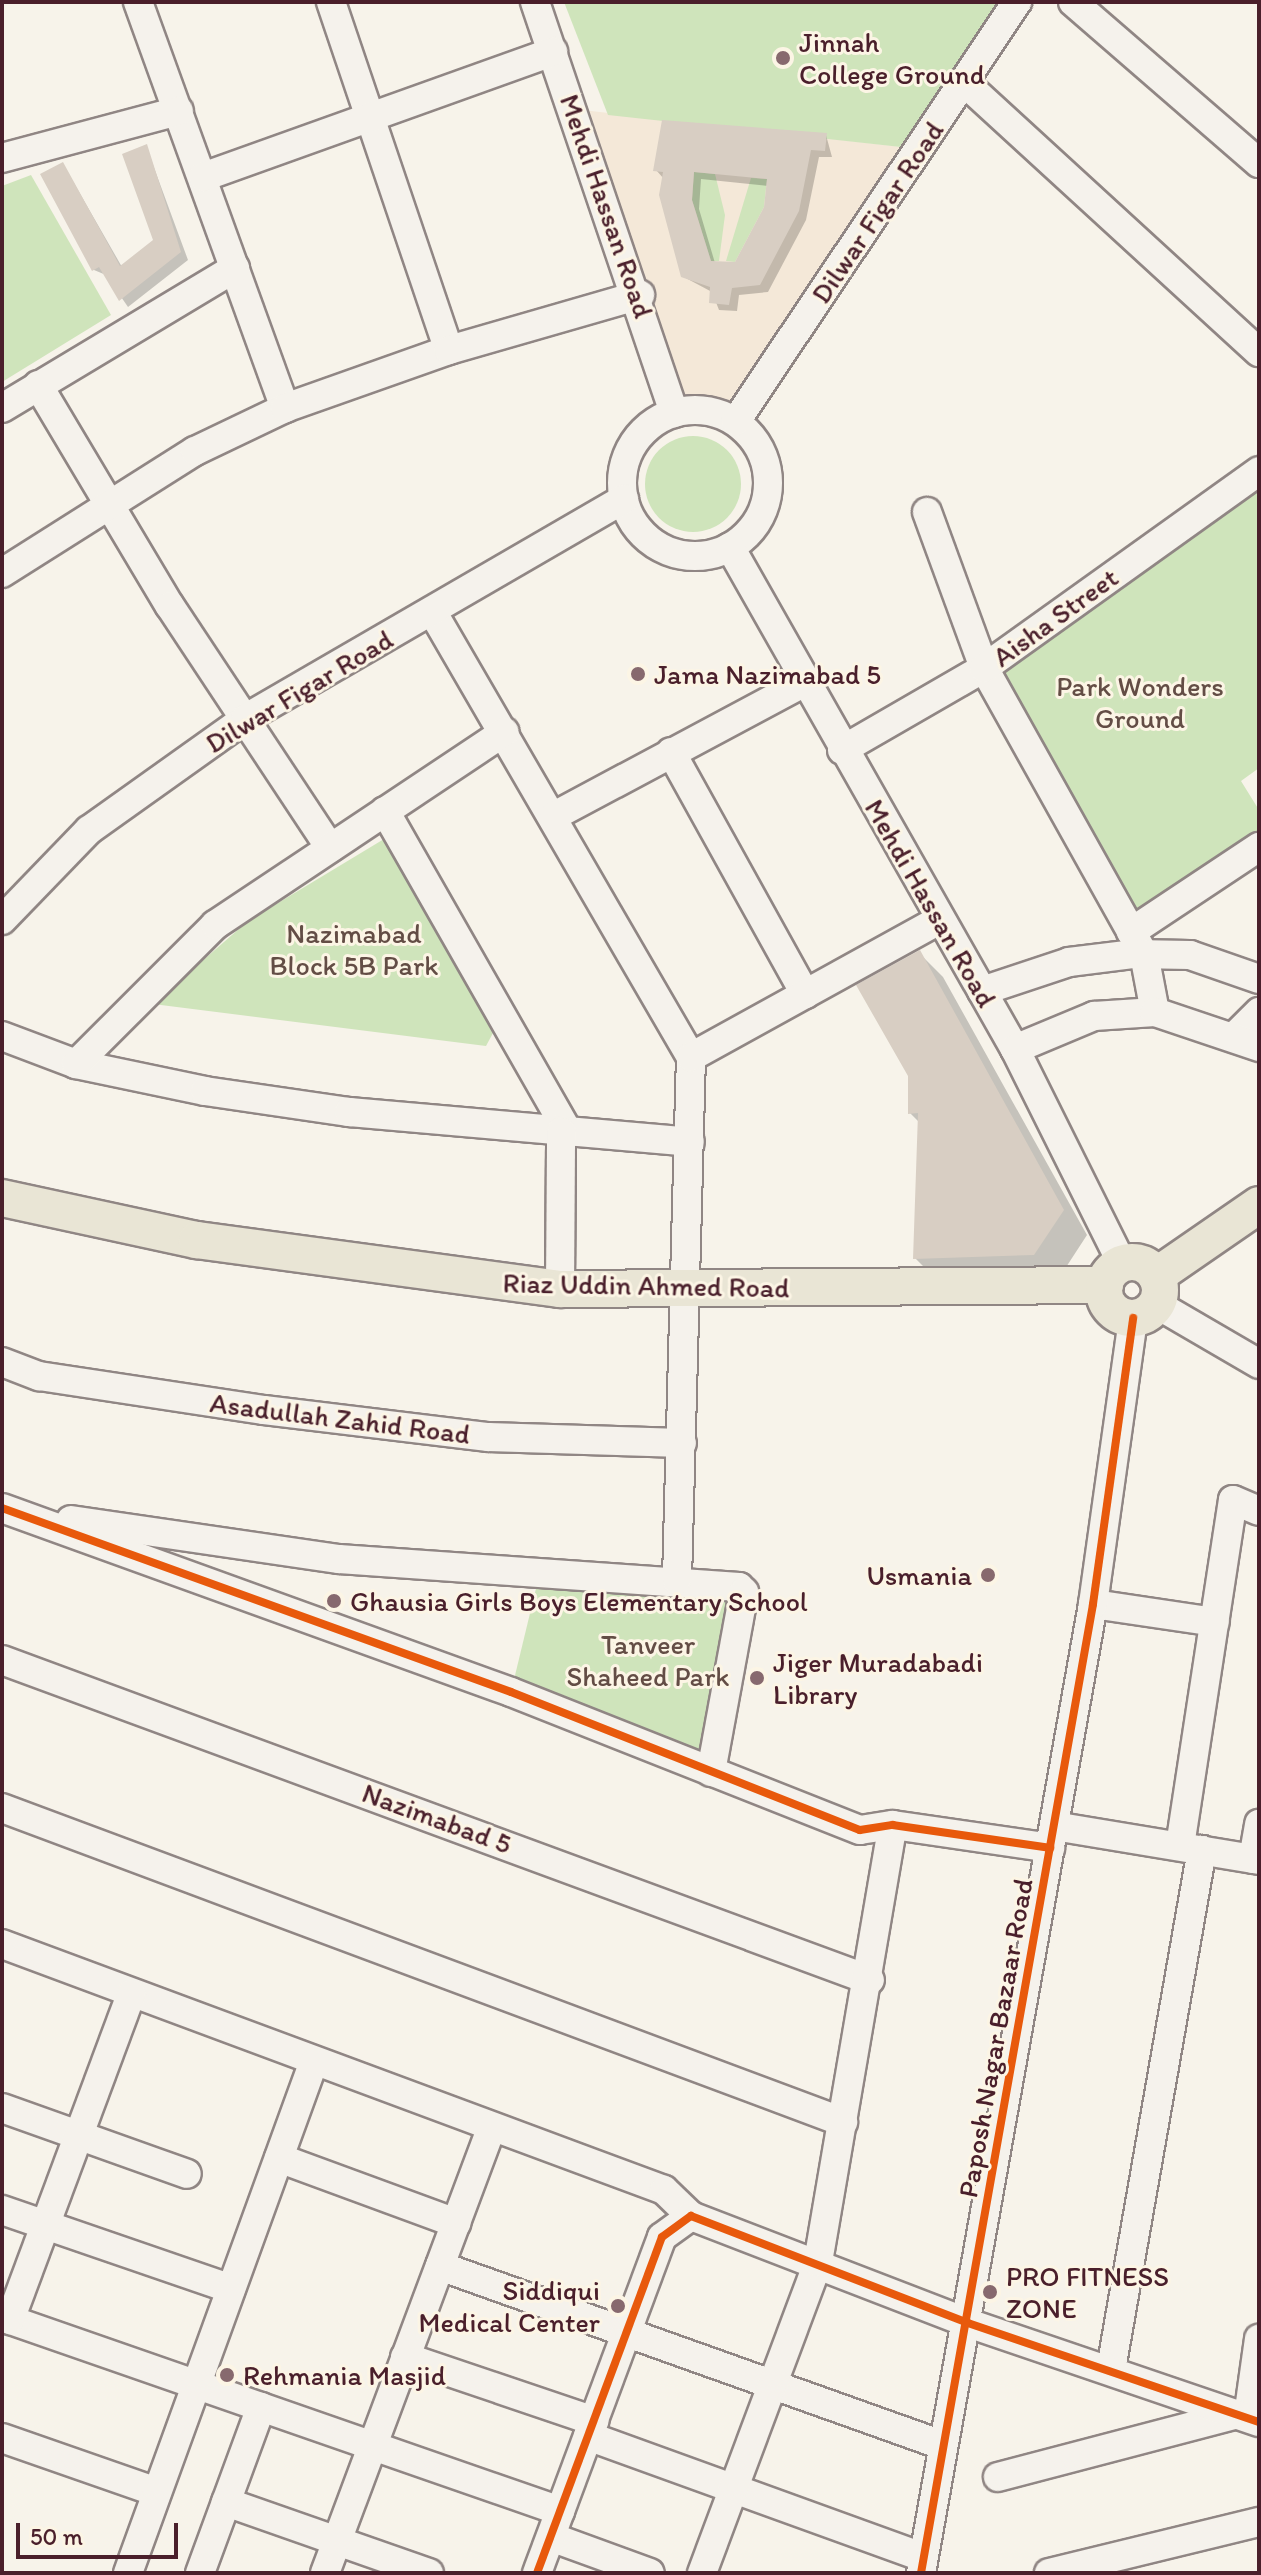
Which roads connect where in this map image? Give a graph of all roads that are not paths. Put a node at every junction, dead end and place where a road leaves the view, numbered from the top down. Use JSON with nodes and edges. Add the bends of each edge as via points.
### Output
{"nodes":[{"id":1,"x":138,"y":2,"type":"edge"},
{"id":2,"x":331,"y":2,"type":"edge"},
{"id":3,"x":535,"y":2,"type":"edge"},
{"id":4,"x":1017,"y":2,"type":"edge"},
{"id":5,"x":1073,"y":2,"type":"edge"},
{"id":6,"x":553,"y":52,"type":"junction"},
{"id":7,"x":964,"y":82,"type":"junction"},
{"id":8,"x":179,"y":111,"type":"junction"},
{"id":9,"x":372,"y":118,"type":"junction"},
{"id":10,"x":2,"y":158,"type":"edge"},
{"id":11,"x":1259,"y":163,"type":"edge"},
{"id":12,"x":203,"y":177,"type":"junction"},
{"id":13,"x":235,"y":268,"type":"junction"},
{"id":14,"x":640,"y":295,"type":"junction"},
{"id":15,"x":449,"y":350,"type":"junction"},
{"id":16,"x":1259,"y":352,"type":"edge"},
{"id":17,"x":38,"y":385,"type":"junction"},
{"id":18,"x":2,"y":408,"type":"edge"},
{"id":19,"x":285,"y":408,"type":"junction"},
{"id":20,"x":674,"y":413,"type":"junction"},
{"id":21,"x":736,"y":421,"type":"junction"},
{"id":22,"x":1259,"y":471,"type":"edge"},
{"id":23,"x":624,"y":499,"type":"junction"},
{"id":24,"x":110,"y":502,"type":"junction"},
{"id":25,"x":927,"y":512,"type":"dead end"},
{"id":26,"x":730,"y":547,"type":"junction"},
{"id":27,"x":2,"y":573,"type":"edge"},
{"id":28,"x":432,"y":611,"type":"junction"},
{"id":29,"x":984,"y":668,"type":"junction"},
{"id":30,"x":803,"y":683,"type":"junction"},
{"id":31,"x":246,"y":718,"type":"junction"},
{"id":32,"x":504,"y":732,"type":"junction"},
{"id":33,"x":842,"y":750,"type":"junction"},
{"id":34,"x":671,"y":752,"type":"junction"},
{"id":35,"x":385,"y":811,"type":"junction"},
{"id":36,"x":554,"y":816,"type":"junction"},
{"id":37,"x":1259,"y":847,"type":"edge"},
{"id":38,"x":330,"y":848,"type":"junction"},
{"id":39,"x":2,"y":920,"type":"edge"},
{"id":40,"x":939,"y":920,"type":"junction"},
{"id":41,"x":1138,"y":943,"type":"junction"},
{"id":42,"x":1259,"y":979,"type":"edge"},
{"id":43,"x":982,"y":991,"type":"junction"},
{"id":44,"x":805,"y":994,"type":"junction"},
{"id":45,"x":1155,"y":1012,"type":"junction"},
{"id":46,"x":1259,"y":1012,"type":"edge"},
{"id":47,"x":2,"y":1036,"type":"edge"},
{"id":48,"x":1247,"y":1041,"type":"edge"},
{"id":49,"x":1015,"y":1049,"type":"junction"},
{"id":50,"x":691,"y":1057,"type":"junction"},
{"id":51,"x":76,"y":1064,"type":"junction"},
{"id":52,"x":565,"y":1133,"type":"junction"},
{"id":53,"x":690,"y":1142,"type":"junction"},
{"id":54,"x":2,"y":1198,"type":"edge"},
{"id":55,"x":1259,"y":1205,"type":"edge"},
{"id":56,"x":1114,"y":1274,"type":"junction"},
{"id":57,"x":688,"y":1287,"type":"junction"},
{"id":58,"x":560,"y":1289,"type":"junction"},
{"id":59,"x":1148,"y":1299,"type":"junction"},
{"id":60,"x":2,"y":1362,"type":"edge"},
{"id":61,"x":1259,"y":1364,"type":"edge"},
{"id":62,"x":682,"y":1443,"type":"junction"},
{"id":63,"x":8,"y":1510,"type":"edge"},
{"id":64,"x":1259,"y":1511,"type":"edge"},
{"id":65,"x":677,"y":1580,"type":"junction"},
{"id":66,"x":1093,"y":1604,"type":"junction"},
{"id":67,"x":1215,"y":1622,"type":"junction"},
{"id":68,"x":2,"y":1660,"type":"edge"},
{"id":69,"x":711,"y":1772,"type":"junction"},
{"id":70,"x":2,"y":1808,"type":"edge"},
{"id":71,"x":1259,"y":1824,"type":"edge"},
{"id":72,"x":893,"y":1825,"type":"junction"},
{"id":73,"x":1052,"y":1837,"type":"junction"},
{"id":74,"x":1191,"y":1848,"type":"junction"},
{"id":75,"x":1256,"y":1860,"type":"edge"},
{"id":76,"x":2,"y":1944,"type":"edge"},
{"id":77,"x":870,"y":1980,"type":"junction"},
{"id":78,"x":131,"y":1994,"type":"junction"},
{"id":79,"x":313,"y":2064,"type":"junction"},
{"id":80,"x":2,"y":2108,"type":"edge"},
{"id":81,"x":843,"y":2122,"type":"junction"},
{"id":82,"x":491,"y":2128,"type":"junction"},
{"id":83,"x":78,"y":2135,"type":"junction"},
{"id":84,"x":279,"y":2158,"type":"junction"},
{"id":85,"x":187,"y":2174,"type":"dead end"},
{"id":86,"x":2,"y":2210,"type":"edge"},
{"id":87,"x":691,"y":2216,"type":"junction"},
{"id":88,"x":456,"y":2223,"type":"junction"},
{"id":89,"x":45,"y":2225,"type":"junction"},
{"id":90,"x":818,"y":2262,"type":"junction"},
{"id":91,"x":440,"y":2266,"type":"junction"},
{"id":92,"x":231,"y":2289,"type":"junction"},
{"id":93,"x":6,"y":2319,"type":"edge"},
{"id":94,"x":968,"y":2323,"type":"junction"},
{"id":95,"x":628,"y":2330,"type":"junction"},
{"id":96,"x":1259,"y":2339,"type":"edge"},
{"id":97,"x":405,"y":2357,"type":"junction"},
{"id":98,"x":1111,"y":2369,"type":"junction"},
{"id":99,"x":773,"y":2383,"type":"junction"},
{"id":100,"x":196,"y":2385,"type":"junction"},
{"id":101,"x":261,"y":2407,"type":"junction"},
{"id":102,"x":1248,"y":2418,"type":"edge"},
{"id":103,"x":591,"y":2429,"type":"junction"},
{"id":104,"x":2,"y":2438,"type":"edge"},
{"id":105,"x":372,"y":2445,"type":"junction"},
{"id":106,"x":942,"y":2445,"type":"junction"},
{"id":107,"x":998,"y":2477,"type":"dead end"},
{"id":108,"x":734,"y":2489,"type":"junction"},
{"id":109,"x":157,"y":2492,"type":"junction"},
{"id":110,"x":226,"y":2502,"type":"junction"},
{"id":111,"x":1259,"y":2522,"type":"edge"},
{"id":112,"x":556,"y":2524,"type":"junction"},
{"id":113,"x":337,"y":2541,"type":"junction"},
{"id":114,"x":922,"y":2565,"type":"edge"},
{"id":115,"x":128,"y":2573,"type":"edge"},
{"id":116,"x":200,"y":2573,"type":"edge"},
{"id":117,"x":325,"y":2573,"type":"edge"},
{"id":118,"x":429,"y":2573,"type":"edge"},
{"id":119,"x":537,"y":2573,"type":"edge"},
{"id":120,"x":650,"y":2573,"type":"edge"},
{"id":121,"x":702,"y":2573,"type":"edge"},
{"id":122,"x":1049,"y":2573,"type":"edge"}],
"edges":[{"from":1,"to":8,"type":"street"},
{"from":2,"to":9,"type":"street"},
{"from":3,"to":6,"type":"street","name":"Mehdi Hassan Road"},
{"from":4,"to":7,"type":"street","name":"Dilwar Figar Road"},
{"from":5,"to":11,"type":"street"},
{"from":6,"to":9,"type":"street"},
{"from":6,"to":14,"type":"street","name":"Mehdi Hassan Road"},
{"from":7,"to":16,"type":"street"},
{"from":7,"to":21,"type":"street","name":"Dilwar Figar Road"},
{"from":8,"to":10,"type":"street"},
{"from":8,"to":12,"type":"street"},
{"from":9,"to":12,"type":"street"},
{"from":9,"to":15,"type":"street"},
{"from":12,"to":13,"type":"street"},
{"from":13,"to":17,"type":"street"},
{"from":13,"to":19,"type":"street"},
{"from":14,"to":15,"type":"street"},
{"from":14,"to":20,"type":"street","name":"Mehdi Hassan Road"},
{"from":15,"to":19,"type":"street"},
{"from":17,"to":18,"type":"street"},
{"from":17,"to":24,"type":"street"},
{"from":19,"to":24,"type":"street"},
{"from":20,"to":21,"type":"street","via":[[713,411]]},
{"from":20,"to":23,"type":"street","via":[[639,437],[627,459]]},
{"from":21,"to":26,"type":"street","via":[[758,443],[768,488],[762,513]]},
{"from":22,"to":29,"type":"street","name":"Aisha Street"},
{"from":23,"to":26,"type":"street","via":[[645,536],[667,550],[706,555]]},
{"from":23,"to":28,"type":"street","name":"Dilwar Figar Road"},
{"from":24,"to":27,"type":"street"},
{"from":24,"to":31,"type":"street"},
{"from":25,"to":29,"type":"street"},
{"from":26,"to":30,"type":"street","name":"Mehdi Hassan Road"},
{"from":28,"to":31,"type":"street","name":"Dilwar Figar Road"},
{"from":28,"to":32,"type":"street"},
{"from":29,"to":33,"type":"street","name":"Aisha Street"},
{"from":29,"to":41,"type":"street"},
{"from":30,"to":33,"type":"street","name":"Mehdi Hassan Road"},
{"from":30,"to":34,"type":"street"},
{"from":31,"to":38,"type":"street"},
{"from":31,"to":39,"type":"street","name":"Dilwar Figar Road","via":[[89,830]]},
{"from":32,"to":35,"type":"street"},
{"from":32,"to":36,"type":"street"},
{"from":33,"to":40,"type":"street","name":"Mehdi Hassan Road"},
{"from":34,"to":36,"type":"street"},
{"from":34,"to":44,"type":"street"},
{"from":35,"to":38,"type":"street"},
{"from":35,"to":52,"type":"street"},
{"from":36,"to":50,"type":"street"},
{"from":37,"to":41,"type":"street"},
{"from":38,"to":51,"type":"street","via":[[215,925]]},
{"from":40,"to":43,"type":"street","name":"Mehdi Hassan Road"},
{"from":40,"to":44,"type":"street"},
{"from":41,"to":42,"type":"street"},
{"from":41,"to":43,"type":"street"},
{"from":41,"to":45,"type":"street"},
{"from":43,"to":49,"type":"street","name":"Mehdi Hassan Road"},
{"from":44,"to":50,"type":"street"},
{"from":45,"to":48,"type":"street"},
{"from":45,"to":49,"type":"street","via":[[1094,1016]]},
{"from":46,"to":48,"type":"street"},
{"from":47,"to":51,"type":"street"},
{"from":49,"to":56,"type":"street","name":"Mehdi Hassan Road"},
{"from":50,"to":53,"type":"street"},
{"from":51,"to":52,"type":"street","via":[[349,1112]]},
{"from":52,"to":53,"type":"street"},
{"from":52,"to":58,"type":"street"},
{"from":53,"to":57,"type":"street"},
{"from":54,"to":58,"type":"main road","name":"Riaz Uddin Ahmed Road","via":[[197,1240]]},
{"from":55,"to":59,"type":"main road"},
{"from":56,"to":57,"type":"main road","name":"Riaz Uddin Ahmed Road"},
{"from":56,"to":59,"type":"main road","name":"Riaz Uddin Ahmed Road","via":[[1141,1264]]},
{"from":56,"to":59,"type":"main road","via":[[1111,1308]]},
{"from":57,"to":58,"type":"main road","name":"Riaz Uddin Ahmed Road"},
{"from":57,"to":62,"type":"street"},
{"from":59,"to":61,"type":"street"},
{"from":59,"to":66,"type":"street","name":"Paposh Nagar Bazaar Road"},
{"from":60,"to":62,"type":"street","name":"Asadullah Zahid Road","via":[[39,1376],[369,1423],[488,1437]]},
{"from":62,"to":65,"type":"street"},
{"from":63,"to":65,"type":"street","via":[[339,1559]]},
{"from":63,"to":69,"type":"street"},
{"from":64,"to":67,"type":"street","via":[[1233,1500]]},
{"from":65,"to":69,"type":"street","via":[[744,1592]]},
{"from":66,"to":67,"type":"street"},
{"from":66,"to":73,"type":"street","name":"Paposh Nagar Bazaar Road"},
{"from":67,"to":74,"type":"street"},
{"from":68,"to":77,"type":"street","name":"Nazimabad 5"},
{"from":69,"to":72,"type":"street","via":[[860,1830]]},
{"from":70,"to":81,"type":"street"},
{"from":71,"to":75,"type":"street"},
{"from":72,"to":73,"type":"street"},
{"from":72,"to":77,"type":"street"},
{"from":73,"to":74,"type":"street"},
{"from":73,"to":94,"type":"street","name":"Paposh Nagar Bazaar Road"},
{"from":74,"to":75,"type":"street"},
{"from":74,"to":98,"type":"street"},
{"from":76,"to":78,"type":"street"},
{"from":77,"to":81,"type":"street"},
{"from":78,"to":79,"type":"street"},
{"from":78,"to":83,"type":"street"},
{"from":79,"to":82,"type":"street"},
{"from":79,"to":84,"type":"street"},
{"from":80,"to":83,"type":"street"},
{"from":81,"to":90,"type":"street"},
{"from":82,"to":87,"type":"street","via":[[664,2190]]},
{"from":82,"to":88,"type":"street"},
{"from":83,"to":85,"type":"street"},
{"from":83,"to":89,"type":"street"},
{"from":84,"to":88,"type":"street"},
{"from":84,"to":92,"type":"street"},
{"from":86,"to":89,"type":"street"},
{"from":87,"to":90,"type":"street"},
{"from":87,"to":95,"type":"street","via":[[662,2237]]},
{"from":88,"to":91,"type":"street"},
{"from":89,"to":92,"type":"street"},
{"from":89,"to":93,"type":"street"},
{"from":90,"to":94,"type":"street"},
{"from":90,"to":99,"type":"street"},
{"from":91,"to":95,"type":"street"},
{"from":91,"to":97,"type":"street"},
{"from":92,"to":100,"type":"street"},
{"from":93,"to":100,"type":"street"},
{"from":94,"to":98,"type":"street"},
{"from":94,"to":106,"type":"street","name":"Paposh Nagar Bazaar Road"},
{"from":95,"to":99,"type":"street"},
{"from":95,"to":103,"type":"street"},
{"from":96,"to":102,"type":"street"},
{"from":97,"to":103,"type":"street"},
{"from":97,"to":105,"type":"street"},
{"from":98,"to":102,"type":"street"},
{"from":99,"to":106,"type":"street"},
{"from":99,"to":108,"type":"street"},
{"from":100,"to":101,"type":"street"},
{"from":100,"to":109,"type":"street"},
{"from":101,"to":105,"type":"street"},
{"from":101,"to":110,"type":"street"},
{"from":102,"to":107,"type":"street"},
{"from":103,"to":108,"type":"street"},
{"from":103,"to":112,"type":"street"},
{"from":104,"to":109,"type":"street"},
{"from":105,"to":112,"type":"street"},
{"from":105,"to":113,"type":"street"},
{"from":106,"to":114,"type":"street","name":"Paposh Nagar Bazaar Road"},
{"from":108,"to":114,"type":"street"},
{"from":108,"to":121,"type":"street"},
{"from":109,"to":115,"type":"street"},
{"from":110,"to":113,"type":"street"},
{"from":110,"to":116,"type":"street"},
{"from":111,"to":122,"type":"street"},
{"from":112,"to":119,"type":"street"},
{"from":112,"to":120,"type":"street"},
{"from":113,"to":117,"type":"street"},
{"from":113,"to":118,"type":"street"}]}
